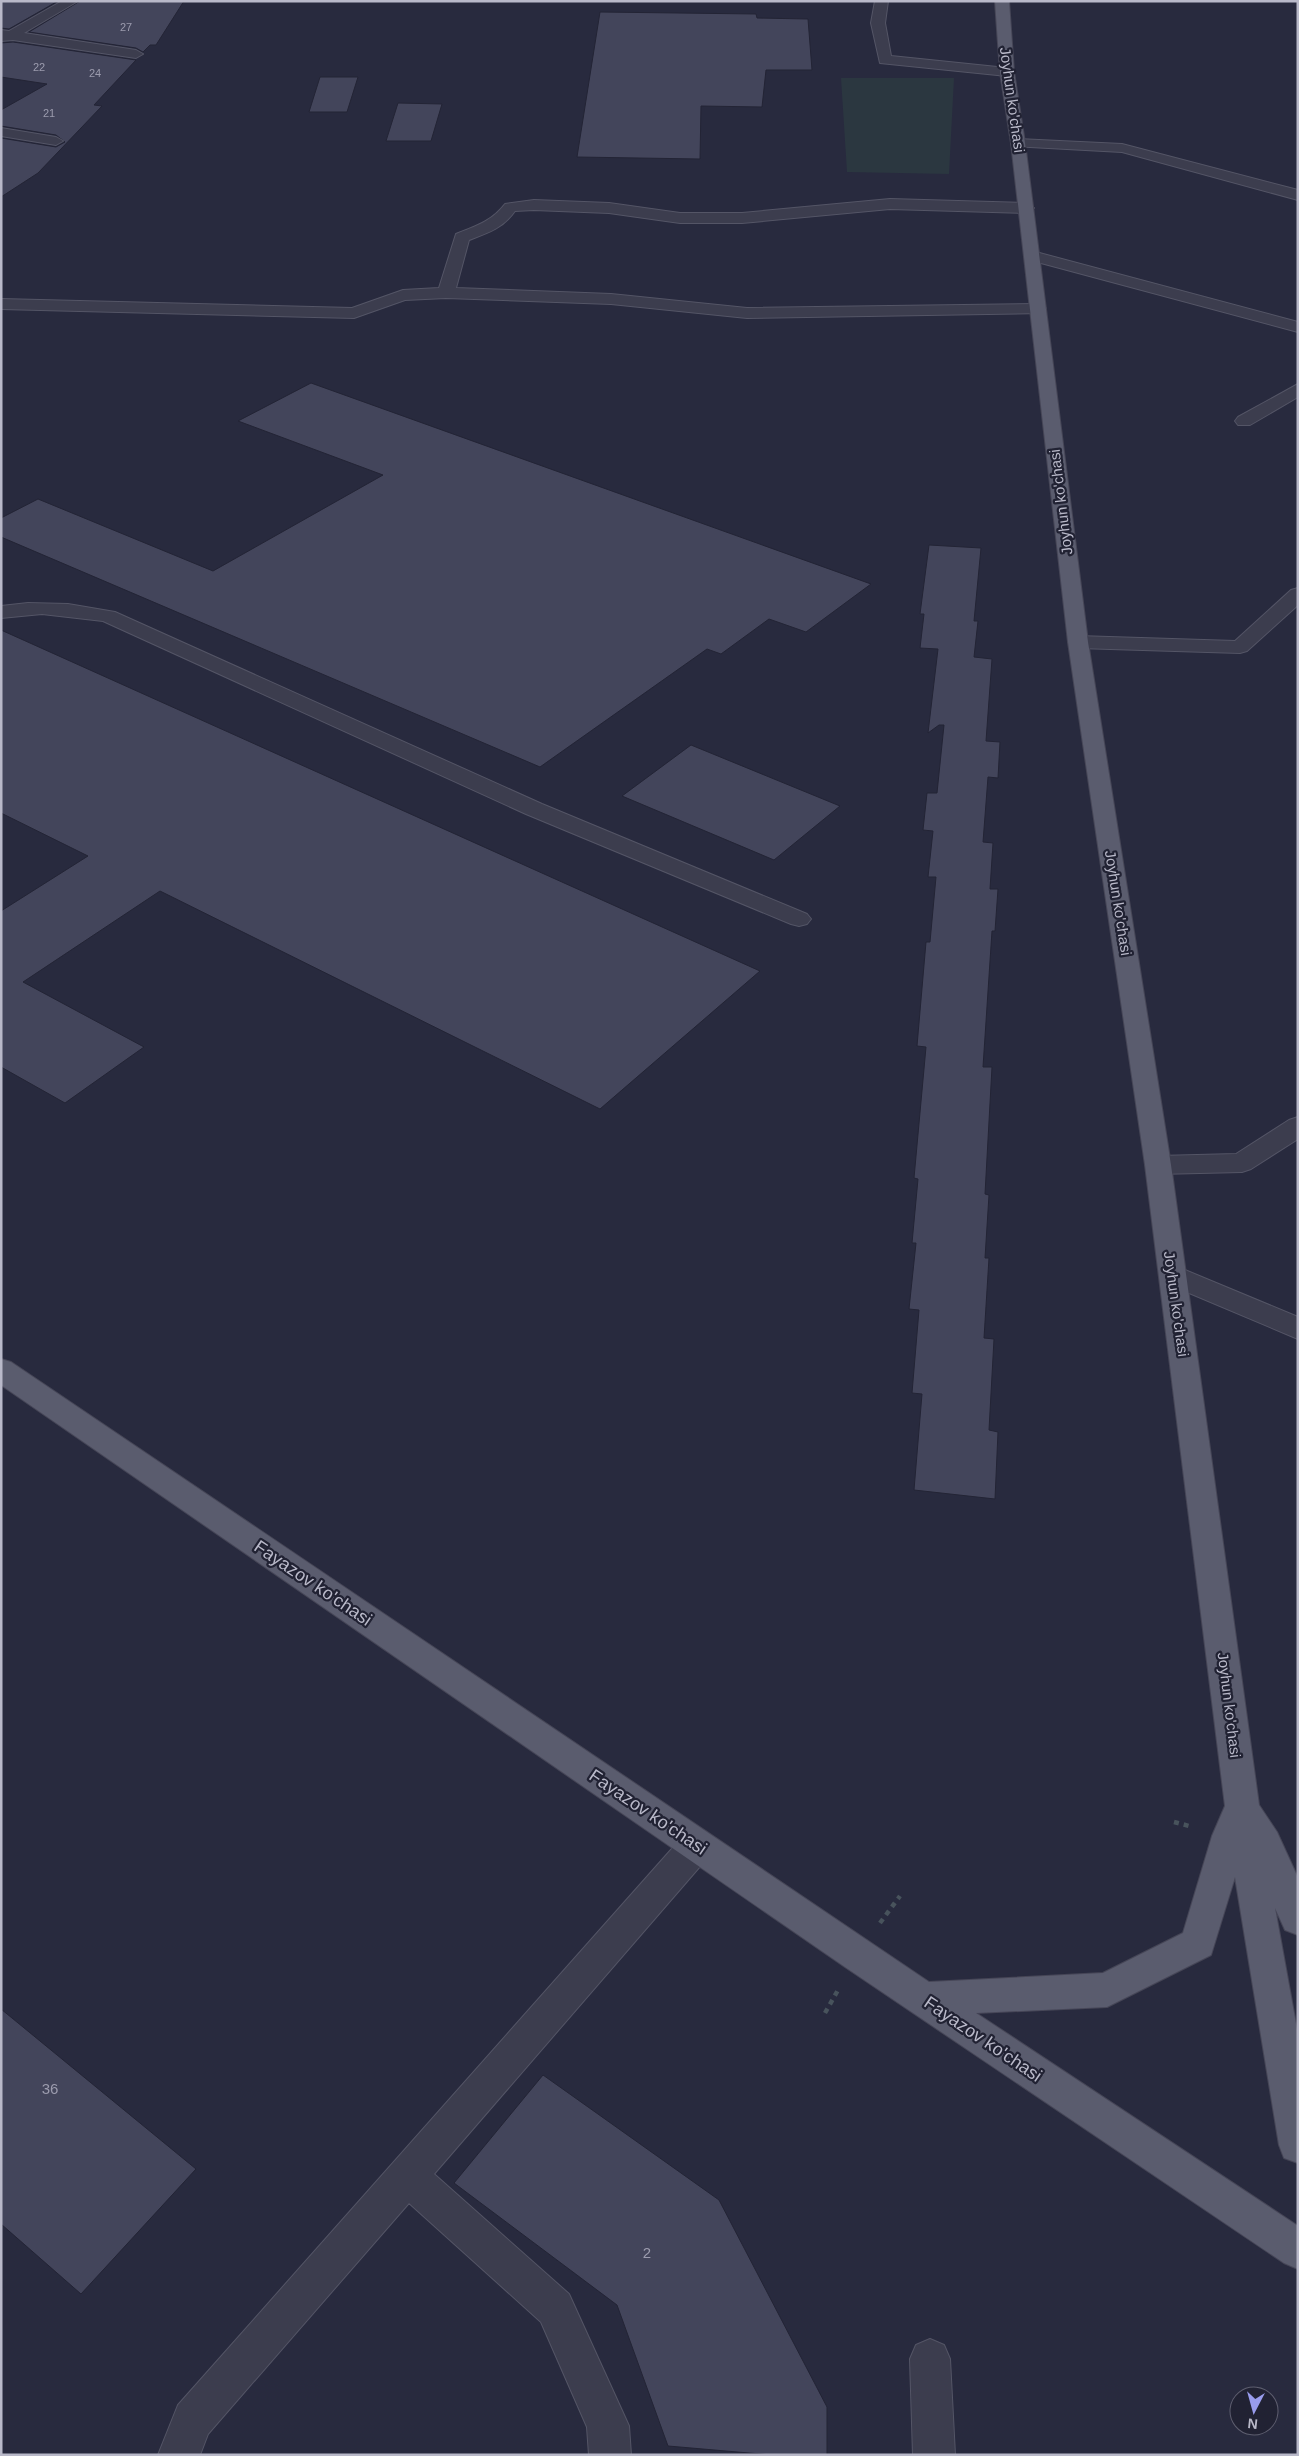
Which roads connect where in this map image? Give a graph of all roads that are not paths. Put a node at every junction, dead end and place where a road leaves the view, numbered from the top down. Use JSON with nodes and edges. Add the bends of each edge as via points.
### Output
{"nodes":[{"id":1,"x":72,"y":1,"type":"edge"},
{"id":2,"x":882,"y":1,"type":"edge"},
{"id":3,"x":1002,"y":1,"type":"edge"},
{"id":4,"x":5,"y":37,"type":"edge"},
{"id":5,"x":136,"y":54,"type":"dead end"},
{"id":6,"x":1007,"y":72,"type":"junction"},
{"id":7,"x":1,"y":132,"type":"edge"},
{"id":8,"x":56,"y":141,"type":"dead end"},
{"id":9,"x":1018,"y":143,"type":"junction"},
{"id":10,"x":1298,"y":195,"type":"edge"},
{"id":11,"x":1026,"y":208,"type":"junction"},
{"id":12,"x":1032,"y":256,"type":"junction"},
{"id":13,"x":446,"y":292,"type":"junction"},
{"id":14,"x":1,"y":304,"type":"edge"},
{"id":15,"x":1038,"y":309,"type":"junction"},
{"id":16,"x":1298,"y":327,"type":"edge"},
{"id":17,"x":1298,"y":389,"type":"edge"},
{"id":18,"x":1244,"y":421,"type":"dead end"},
{"id":19,"x":1298,"y":594,"type":"edge"},
{"id":20,"x":1,"y":612,"type":"edge"},
{"id":21,"x":1078,"y":642,"type":"junction"},
{"id":22,"x":799,"y":919,"type":"dead end"},
{"id":23,"x":1298,"y":1126,"type":"edge"},
{"id":24,"x":1158,"y":1165,"type":"junction"},
{"id":25,"x":1173,"y":1275,"type":"junction"},
{"id":26,"x":1298,"y":1329,"type":"edge"},
{"id":27,"x":1,"y":1370,"type":"edge"},
{"id":28,"x":1242,"y":1804,"type":"junction"},
{"id":29,"x":697,"y":1845,"type":"junction"},
{"id":30,"x":1298,"y":1919,"type":"edge"},
{"id":31,"x":923,"y":1999,"type":"junction"},
{"id":32,"x":1298,"y":2145,"type":"edge"},
{"id":33,"x":408,"y":2176,"type":"junction"},
{"id":34,"x":1298,"y":2249,"type":"edge"},
{"id":35,"x":930,"y":2359,"type":"dead end"},
{"id":36,"x":179,"y":2455,"type":"edge"},
{"id":37,"x":610,"y":2455,"type":"edge"},
{"id":38,"x":934,"y":2455,"type":"edge"}],
"edges":[{"from":1,"to":4,"type":"street"},
{"from":2,"to":6,"type":"street","via":[[878,23],[885,60]]},
{"from":3,"to":6,"type":"main road","name":"Joyhun ko'chasi"},
{"from":4,"to":5,"type":"street"},
{"from":6,"to":9,"type":"main road","name":"Joyhun ko'chasi"},
{"from":7,"to":8,"type":"street"},
{"from":9,"to":10,"type":"street","via":[[1122,148]]},
{"from":9,"to":11,"type":"main road","name":"Joyhun ko'chasi"},
{"from":11,"to":12,"type":"main road","name":"Joyhun ko'chasi"},
{"from":11,"to":13,"type":"street","via":[[890,204],[742,218],[680,218],[609,208],[510,207],[503,218],[491,226],[462,237]]},
{"from":12,"to":15,"type":"main road","name":"Joyhun ko'chasi"},
{"from":12,"to":16,"type":"street"},
{"from":13,"to":14,"type":"street","via":[[403,295],[354,313]]},
{"from":13,"to":15,"type":"street","via":[[611,300],[747,313]]},
{"from":15,"to":21,"type":"main road","name":"Joyhun ko'chasi"},
{"from":17,"to":18,"type":"street"},
{"from":19,"to":21,"type":"street","via":[[1240,647]]},
{"from":20,"to":22,"type":"street","via":[[20,608],[70,608],[108,616],[534,809]]},
{"from":21,"to":24,"type":"main road","name":"Joyhun ko'chasi"},
{"from":23,"to":24,"type":"street","via":[[1242,1163]]},
{"from":24,"to":25,"type":"main road","name":"Joyhun ko'chasi"},
{"from":25,"to":26,"type":"street"},
{"from":25,"to":28,"type":"main road","name":"Joyhun ko'chasi"},
{"from":27,"to":29,"type":"main road","name":"Fayazov ko'chasi"},
{"from":28,"to":30,"type":"main road","via":[[1265,1844]]},
{"from":28,"to":31,"type":"main road","via":[[1198,1943],[1107,1990]]},
{"from":28,"to":32,"type":"main road","name":"Joyhun ko'chasi"},
{"from":29,"to":31,"type":"main road","name":"Fayazov ko'chasi"},
{"from":29,"to":33,"type":"street"},
{"from":31,"to":34,"type":"main road","name":"Fayazov ko'chasi"},
{"from":33,"to":36,"type":"street","via":[[193,2420]]},
{"from":33,"to":37,"type":"street","via":[[555,2308],[608,2426]]},
{"from":35,"to":38,"type":"street"}]}
